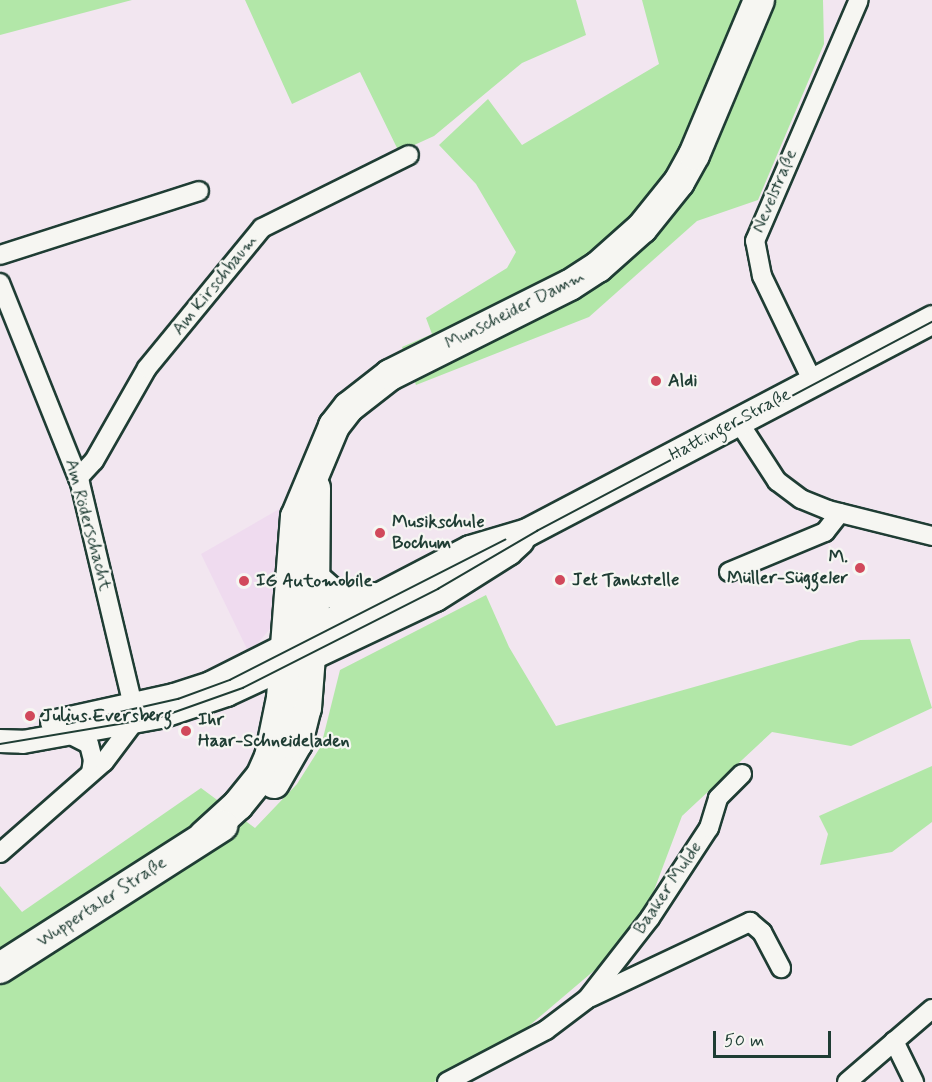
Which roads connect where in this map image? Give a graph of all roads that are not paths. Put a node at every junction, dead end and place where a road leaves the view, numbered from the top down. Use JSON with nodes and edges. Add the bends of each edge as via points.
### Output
{"nodes":[{"id":1,"x":759,"y":0,"type":"edge"},
{"id":2,"x":859,"y":0,"type":"edge"},
{"id":3,"x":409,"y":155,"type":"dead end"},
{"id":4,"x":199,"y":191,"type":"dead end"},
{"id":5,"x":0,"y":255,"type":"edge"},
{"id":6,"x":0,"y":283,"type":"edge"},
{"id":7,"x":932,"y":319,"type":"edge"},
{"id":8,"x":813,"y":382,"type":"junction"},
{"id":9,"x":738,"y":421,"type":"junction"},
{"id":10,"x":314,"y":470,"type":"junction"},
{"id":11,"x":78,"y":478,"type":"junction"},
{"id":12,"x":840,"y":513,"type":"junction"},
{"id":13,"x":527,"y":532,"type":"junction"},
{"id":14,"x":932,"y":536,"type":"edge"},
{"id":15,"x":729,"y":572,"type":"dead end"},
{"id":16,"x":315,"y":577,"type":"junction"},
{"id":17,"x":381,"y":595,"type":"junction"},
{"id":18,"x":299,"y":650,"type":"junction"},
{"id":19,"x":134,"y":713,"type":"junction"},
{"id":20,"x":69,"y":734,"type":"junction"},
{"id":21,"x":5,"y":740,"type":"edge"},
{"id":22,"x":91,"y":772,"type":"junction"},
{"id":23,"x":742,"y":774,"type":"dead end"},
{"id":24,"x":204,"y":836,"type":"junction"},
{"id":25,"x":0,"y":853,"type":"edge"},
{"id":26,"x":0,"y":968,"type":"edge"},
{"id":27,"x":782,"y":968,"type":"dead end"},
{"id":28,"x":587,"y":999,"type":"junction"},
{"id":29,"x":932,"y":1010,"type":"edge"},
{"id":30,"x":894,"y":1041,"type":"junction"},
{"id":31,"x":447,"y":1082,"type":"edge"},
{"id":32,"x":847,"y":1082,"type":"edge"},
{"id":33,"x":914,"y":1082,"type":"edge"}],
"edges":[{"from":1,"to":10,"type":"main road","name":"Munscheider Damm","via":[[694,155],[679,182],[642,228],[598,267],[570,285],[417,359],[367,391],[334,426]]},
{"from":2,"to":8,"type":"street","name":"Nevelstraße","via":[[755,241],[762,276]]},
{"from":3,"to":11,"type":"street","name":"Am Kirschbaum","via":[[262,228],[147,368],[94,461]]},
{"from":4,"to":5,"type":"street"},
{"from":6,"to":11,"type":"street","name":"Am Röderschacht"},
{"from":7,"to":8,"type":"main road","name":"Hattinger Straße"},
{"from":8,"to":9,"type":"main road","name":"Hattinger Straße"},
{"from":9,"to":12,"type":"street","via":[[777,481],[801,499]]},
{"from":9,"to":13,"type":"main road","name":"Hattinger Straße"},
{"from":10,"to":16,"type":"main road","name":"Munscheider Damm"},
{"from":10,"to":18,"type":"main road","name":"Munscheider Damm","via":[[296,517]]},
{"from":11,"to":19,"type":"street","name":"Am Röderschacht"},
{"from":12,"to":14,"type":"street"},
{"from":12,"to":15,"type":"street","via":[[825,532]]},
{"from":13,"to":17,"type":"main road","name":"Hattinger Straße","via":[[470,549]]},
{"from":13,"to":18,"type":"main road","name":"Hattinger Straße","via":[[508,551],[435,597]]},
{"from":16,"to":17,"type":"main road","name":"Hattinger Straße","via":[[336,595],[353,599]]},
{"from":16,"to":18,"type":"main road","name":"Munscheider Damm"},
{"from":17,"to":18,"type":"main road","name":"Hattinger Straße"},
{"from":18,"to":19,"type":"street","name":"Hattinger Straße"},
{"from":18,"to":24,"type":"main road","name":"Wuppertaler Straße","via":[[261,777]]},
{"from":18,"to":24,"type":"main road","name":"Wuppertaler Straße","via":[[306,708],[297,742],[279,777],[253,806]]},
{"from":19,"to":20,"type":"street","name":"Hattinger Straße"},
{"from":19,"to":21,"type":"street","name":"Hattinger Straße","via":[[21,729]]},
{"from":19,"to":22,"type":"street","via":[[104,762]]},
{"from":20,"to":21,"type":"street","name":"Hattinger Straße","via":[[23,742]]},
{"from":20,"to":22,"type":"street","via":[[89,744]]},
{"from":22,"to":25,"type":"street"},
{"from":23,"to":28,"type":"street","name":"Baaker Mulde","via":[[718,798],[709,828],[650,918]]},
{"from":24,"to":26,"type":"main road","name":"Wuppertaler Straße"},
{"from":27,"to":28,"type":"street","name":"Baaker Mulde","via":[[762,932],[750,922]]},
{"from":28,"to":31,"type":"street","name":"Baaker Mulde","via":[[546,1030]]},
{"from":29,"to":30,"type":"street"},
{"from":30,"to":32,"type":"street"},
{"from":30,"to":33,"type":"street"}]}
